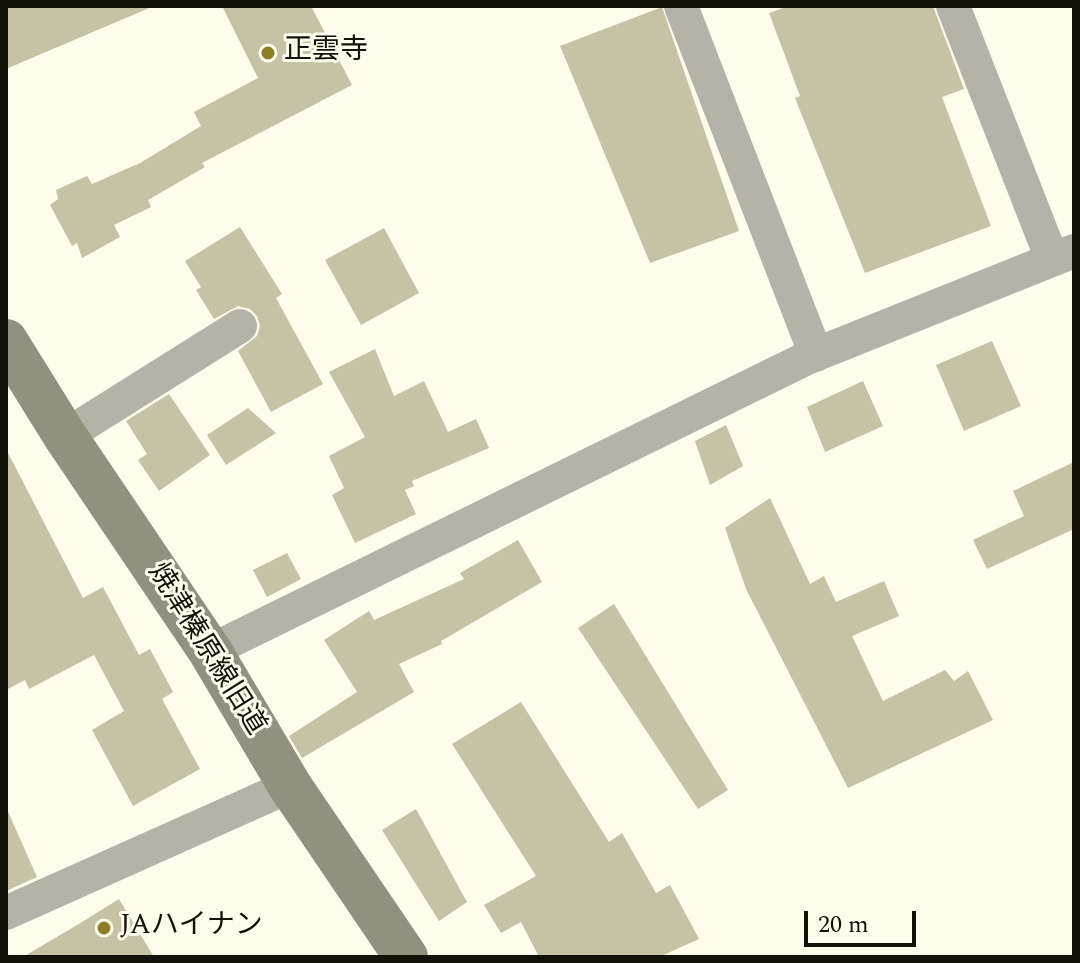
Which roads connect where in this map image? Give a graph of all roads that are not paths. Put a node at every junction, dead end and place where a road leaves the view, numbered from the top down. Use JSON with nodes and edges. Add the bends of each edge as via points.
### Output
{"nodes":[{"id":1,"x":681,"y":6,"type":"edge"},
{"id":2,"x":953,"y":6,"type":"edge"},
{"id":3,"x":1063,"y":255,"type":"edge"},
{"id":4,"x":240,"y":326,"type":"dead end"},
{"id":5,"x":6,"y":341,"type":"edge"},
{"id":6,"x":816,"y":355,"type":"junction"},
{"id":7,"x":65,"y":436,"type":"junction"},
{"id":8,"x":210,"y":651,"type":"junction"},
{"id":9,"x":290,"y":786,"type":"junction"},
{"id":10,"x":6,"y":913,"type":"edge"},
{"id":11,"x":406,"y":957,"type":"edge"}],
"edges":[{"from":1,"to":6,"type":"street"},
{"from":2,"to":3,"type":"street"},
{"from":3,"to":6,"type":"street"},
{"from":4,"to":7,"type":"street"},
{"from":5,"to":7,"type":"street","name":"焼津榛原線旧道"},
{"from":6,"to":8,"type":"street"},
{"from":7,"to":8,"type":"street","name":"焼津榛原線旧道"},
{"from":8,"to":9,"type":"street","name":"焼津榛原線旧道"},
{"from":9,"to":10,"type":"street"},
{"from":9,"to":11,"type":"street","name":"焼津榛原線旧道"}]}
